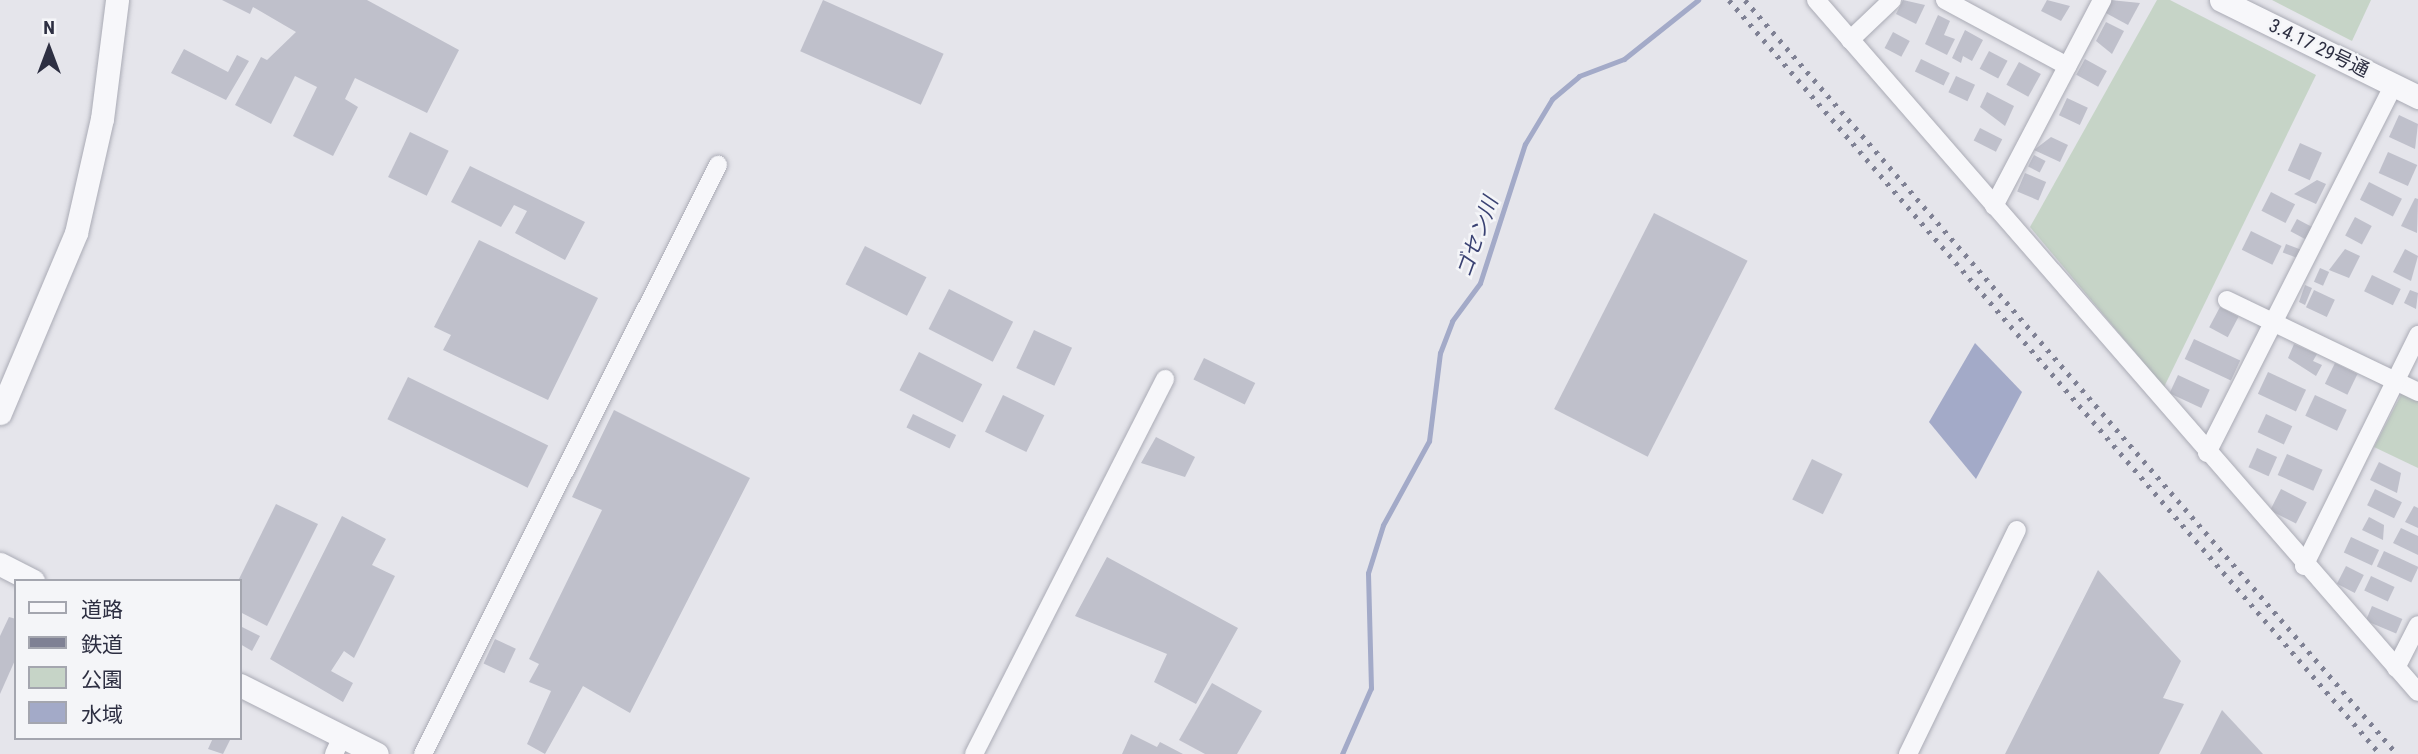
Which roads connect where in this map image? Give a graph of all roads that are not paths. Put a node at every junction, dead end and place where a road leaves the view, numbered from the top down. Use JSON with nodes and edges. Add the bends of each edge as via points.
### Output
{"nodes":[{"id":1,"x":117,"y":0,"type":"edge"},
{"id":2,"x":1816,"y":0,"type":"edge"},
{"id":3,"x":1892,"y":0,"type":"edge"},
{"id":4,"x":1945,"y":0,"type":"edge"},
{"id":5,"x":2102,"y":0,"type":"edge"},
{"id":6,"x":2221,"y":0,"type":"edge"},
{"id":7,"x":1850,"y":40,"type":"junction"},
{"id":8,"x":2067,"y":66,"type":"junction"},
{"id":9,"x":2394,"y":85,"type":"junction"},
{"id":10,"x":2418,"y":97,"type":"edge"},
{"id":11,"x":718,"y":165,"type":"dead end"},
{"id":12,"x":1994,"y":206,"type":"junction"},
{"id":13,"x":2227,"y":300,"type":"dead end"},
{"id":14,"x":2273,"y":322,"type":"junction"},
{"id":15,"x":2418,"y":335,"type":"edge"},
{"id":16,"x":1165,"y":379,"type":"dead end"},
{"id":17,"x":2396,"y":381,"type":"junction"},
{"id":18,"x":2418,"y":391,"type":"edge"},
{"id":19,"x":0,"y":413,"type":"edge"},
{"id":20,"x":2207,"y":453,"type":"junction"},
{"id":21,"x":2017,"y":530,"type":"dead end"},
{"id":22,"x":0,"y":564,"type":"edge"},
{"id":23,"x":2304,"y":566,"type":"junction"},
{"id":24,"x":29,"y":579,"type":"edge"},
{"id":25,"x":2418,"y":625,"type":"edge"},
{"id":26,"x":2396,"y":668,"type":"junction"},
{"id":27,"x":242,"y":686,"type":"edge"},
{"id":28,"x":2418,"y":692,"type":"edge"},
{"id":29,"x":338,"y":745,"type":"edge"},
{"id":30,"x":377,"y":754,"type":"edge"},
{"id":31,"x":423,"y":754,"type":"edge"},
{"id":32,"x":974,"y":754,"type":"edge"},
{"id":33,"x":1908,"y":754,"type":"edge"}],
"edges":[{"from":1,"to":19,"type":"street","via":[[102,119],[76,233]]},
{"from":2,"to":7,"type":"street"},
{"from":3,"to":7,"type":"street"},
{"from":4,"to":8,"type":"street"},
{"from":5,"to":8,"type":"street"},
{"from":6,"to":9,"type":"street","name":"3.4.17 29号通"},
{"from":7,"to":12,"type":"street"},
{"from":8,"to":12,"type":"street"},
{"from":9,"to":10,"type":"street","name":"3.4.17 29号通"},
{"from":9,"to":14,"type":"street"},
{"from":11,"to":31,"type":"street"},
{"from":12,"to":20,"type":"street"},
{"from":13,"to":14,"type":"street"},
{"from":14,"to":17,"type":"street"},
{"from":14,"to":20,"type":"street"},
{"from":15,"to":17,"type":"street"},
{"from":16,"to":32,"type":"street"},
{"from":17,"to":18,"type":"street"},
{"from":17,"to":23,"type":"street"},
{"from":20,"to":23,"type":"street"},
{"from":21,"to":33,"type":"street"},
{"from":22,"to":24,"type":"street"},
{"from":23,"to":26,"type":"street"},
{"from":25,"to":26,"type":"street"},
{"from":26,"to":28,"type":"street"},
{"from":27,"to":29,"type":"street"},
{"from":29,"to":30,"type":"street"}]}
